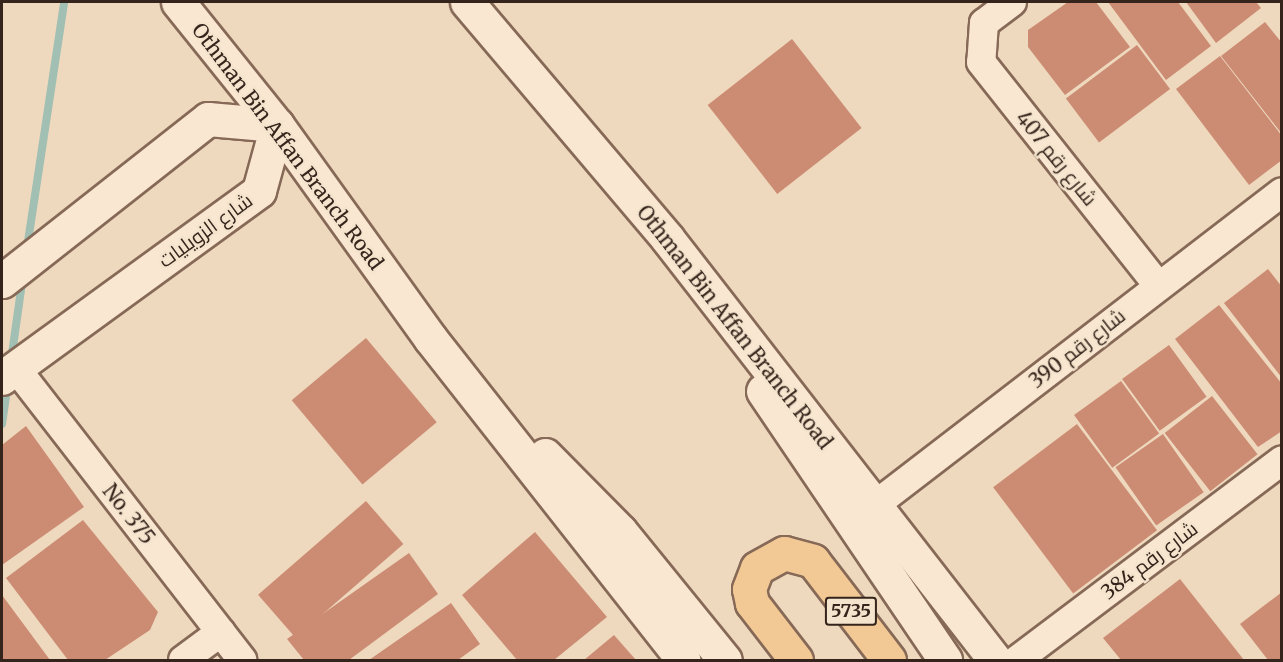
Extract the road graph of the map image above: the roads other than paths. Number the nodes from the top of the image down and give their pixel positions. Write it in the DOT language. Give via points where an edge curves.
graph roads {
  1 [pos="178,2"];
  2 [pos="467,2"];
  3 [pos="1012,2"];
  4 [pos="277,125"];
  5 [pos="1281,192"];
  6 [pos="666,238"];
  7 [pos="2,281"];
  8 [pos="1158,285"];
  9 [pos="430,338"];
  10 [pos="8,372"];
  11 [pos="1281,460"];
  12 [pos="875,505"];
  13 [pos="221,632"];
  14 [pos="183,660"];
  15 [pos="242,660"];
  16 [pos="683,660"];
  17 [pos="725,660"];
  18 [pos="796,660"];
  19 [pos="889,660"];
  20 [pos="945,660"];
  21 [pos="995,660"];
  22 [pos="1017,660"];
  1 -- 4 [label="main road, Othman Bin Affan Branch Road"];
  2 -- 6 [label="main road, Othman Bin Affan Branch Road"];
  3 -- 8 [label="street, شارع رقم 407" via="984,23 981,62"];
  4 -- 7 [label="main road" via="208,119"];
  4 -- 9 [label="main road, Othman Bin Affan Branch Road"];
  4 -- 10 [label="main road, شارع الزويليات" via="259,191"];
  5 -- 8 [label="street, شارع رقم 390"];
  6 -- 12 [label="main road, Othman Bin Affan Branch Road"];
  6 -- 20 [label="main road" via="822,484"];
  8 -- 12 [label="street, شارع رقم 390"];
  9 -- 16 [label="main road, Othman Bin Affan Branch Road"];
  9 -- 17 [label="main road" via="620,531"];
  10 -- 13 [label="street, No. 375"];
  11 -- 22 [label="street, شارع رقم 384"];
  12 -- 21 [label="main road, Othman Bin Affan Branch Road"];
  13 -- 14 [label="street"];
  13 -- 15 [label="street, No. 375"];
  18 -- 19 [label="main road, 5735" via="752,603 750,576 765,562 784,553 813,561"];
}
